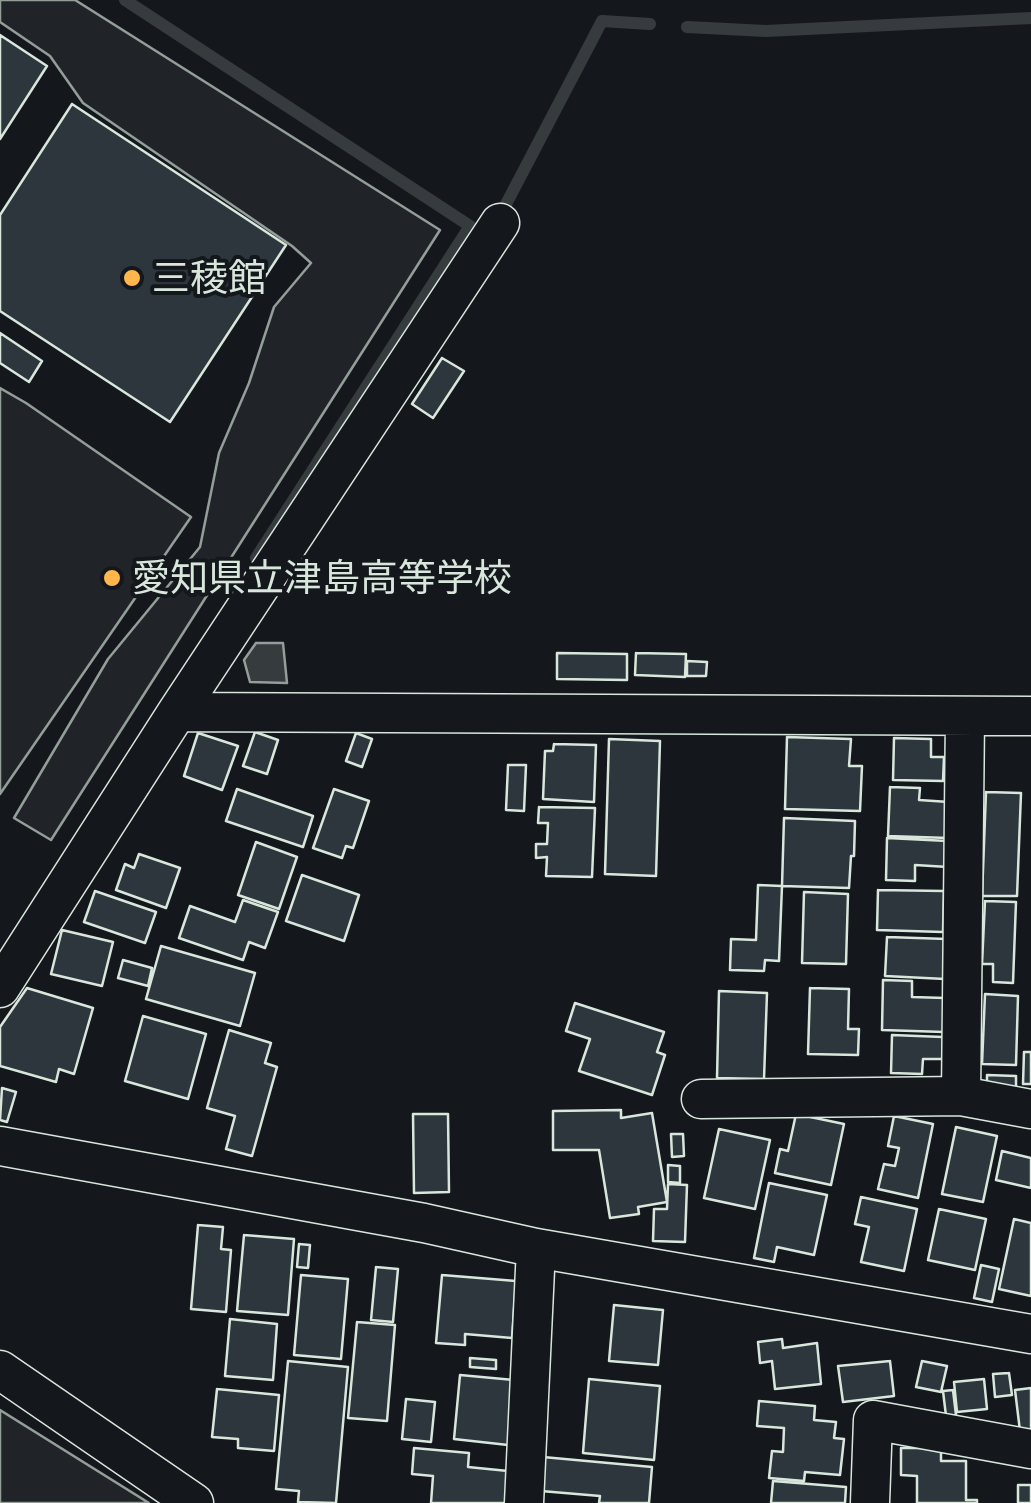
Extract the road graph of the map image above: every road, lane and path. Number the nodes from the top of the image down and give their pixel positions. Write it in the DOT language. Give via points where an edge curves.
graph roads {
  1 [pos="500,223"];
  2 [pos="177,712"];
  3 [pos="965,716"];
  4 [pos="1031,716"];
  5 [pos="0,988"];
  6 [pos="961,1096"];
  7 [pos="701,1099"];
  8 [pos="1031,1109"];
  9 [pos="0,1146"];
  10 [pos="536,1248"];
  11 [pos="1031,1334"];
  12 [pos="0,1370"];
  13 [pos="1031,1448"];
  14 [pos="194,1503"];
  15 [pos="524,1503"];
  16 [pos="870,1503"];
  1 -- 2 [label="street"];
  2 -- 3 [label="street"];
  2 -- 5 [label="street"];
  3 -- 4 [label="street"];
  3 -- 6 [label="street"];
  6 -- 7 [label="street"];
  6 -- 8 [label="street"];
  9 -- 10 [label="street"];
  10 -- 11 [label="street"];
  10 -- 15 [label="street"];
  12 -- 14 [label="street"];
  13 -- 16 [label="street" via="873,1420"];
}
